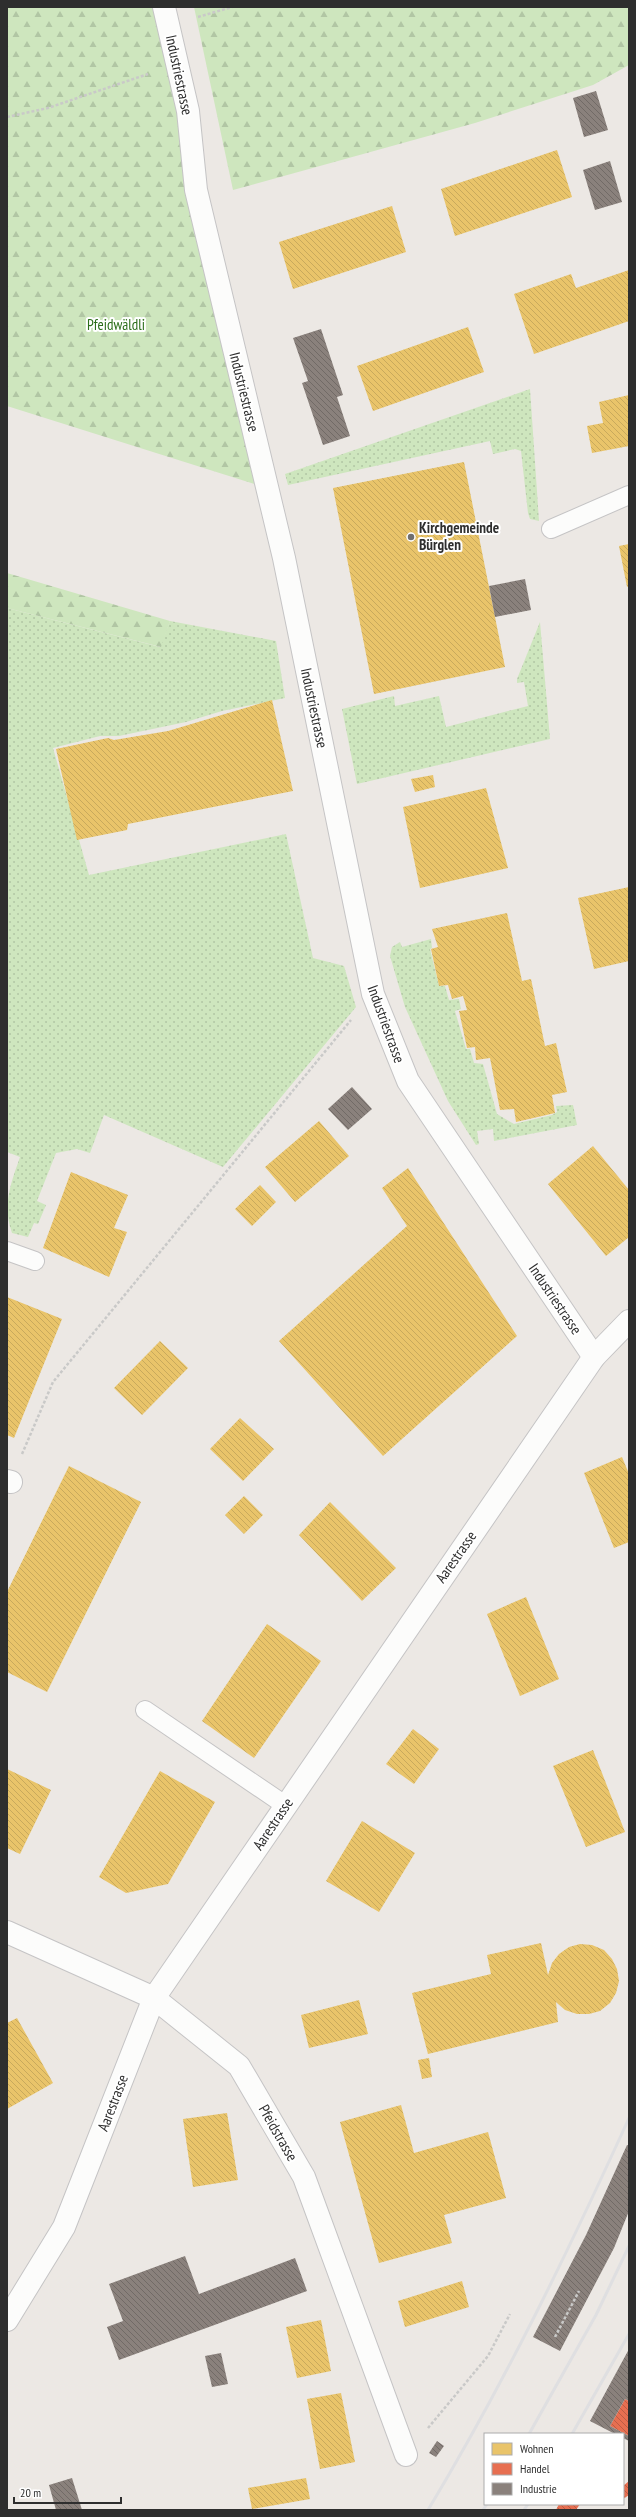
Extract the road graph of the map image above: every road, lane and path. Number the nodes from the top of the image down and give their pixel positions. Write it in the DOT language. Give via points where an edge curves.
graph roads {
  1 [pos="232,7"];
  2 [pos="166,17"];
  3 [pos="177,65"];
  4 [pos="7,117"];
  5 [pos="629,495"];
  6 [pos="551,529"];
  7 [pos="373,994"];
  8 [pos="7,1251"];
  9 [pos="35,1261"];
  10 [pos="629,1322"];
  11 [pos="594,1357"];
  12 [pos="9,1481"];
  13 [pos="145,1710"];
  14 [pos="285,1806"];
  15 [pos="7,1932"];
  16 [pos="154,1998"];
  17 [pos="580,2291"];
  18 [pos="510,2314"];
  19 [pos="7,2320"];
  20 [pos="554,2337"];
  21 [pos="406,2455"];
  1 -- 2 [label="path"];
  2 -- 3 [label="street, Industriestrasse"];
  3 -- 4 [label="path" via="55,106"];
  3 -- 7 [label="street, Industriestrasse" via="188,111 196,190 284,558"];
  5 -- 6 [label="lane"];
  7 -- 11 [label="street, Industriestrasse" via="408,1081"];
  7 -- 12 [label="path" via="53,1382"];
  8 -- 9 [label="lane"];
  10 -- 11 [label="street, Aarestrasse"];
  11 -- 14 [label="street, Aarestrasse"];
  13 -- 14 [label="lane"];
  14 -- 16 [label="street, Aarestrasse"];
  15 -- 16 [label="street, Pfeidstrasse"];
  16 -- 19 [label="street, Aarestrasse" via="64,2227"];
  16 -- 21 [label="street, Pfeidstrasse" via="239,2066 304,2177"];
  17 -- 20 [label="path"];
  18 -- 21 [label="path" via="488,2356"];
}
